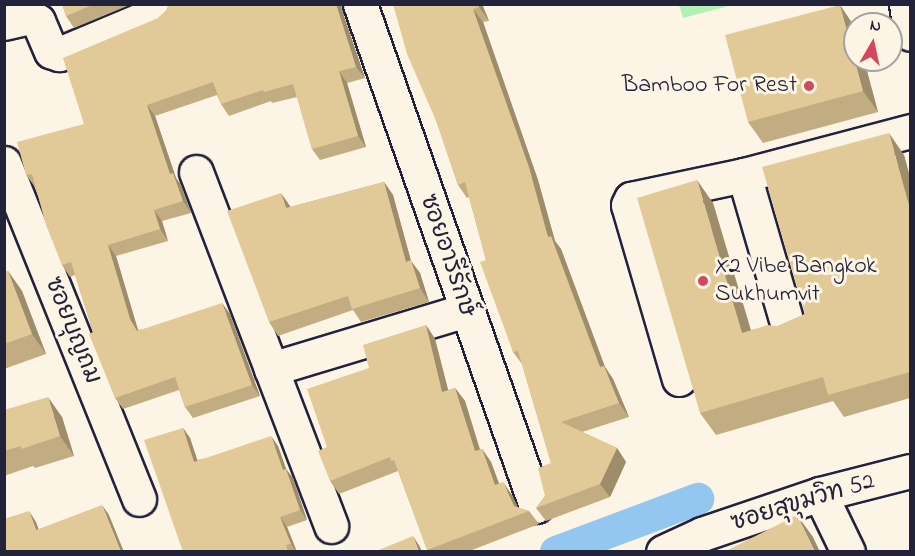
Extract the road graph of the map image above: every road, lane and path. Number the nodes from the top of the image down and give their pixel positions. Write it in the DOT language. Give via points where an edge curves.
graph roads {
  1 [pos="360,4"];
  2 [pos="906,4"];
  3 [pos="159,12"];
  4 [pos="4,23"];
  5 [pos="910,34"];
  6 [pos="910,131"];
  7 [pos="4,163"];
  8 [pos="196,172"];
  9 [pos="744,175"];
  10 [pos="466,310"];
  11 [pos="789,330"];
  12 [pos="271,369"];
  13 [pos="679,379"];
  14 [pos="910,471"];
  15 [pos="820,494"];
  16 [pos="139,499"];
  17 [pos="536,506"];
  18 [pos="331,526"];
  19 [pos="663,552"];
  20 [pos="848,552"];
  1 -- 10 [label="street, ซอยอารีรักษ์"];
  2 -- 5 [label="street"];
  3 -- 4 [label="street" via="59,54 51,51 38,21 30,17"];
  6 -- 9 [label="street"];
  7 -- 16 [label="street, ซอยบุญถม"];
  8 -- 12 [label="street"];
  9 -- 11 [label="street"];
  9 -- 13 [label="street" via="632,199 628,205"];
  10 -- 12 [label="street"];
  10 -- 17 [label="street, ซอยอารีรักษ์"];
  12 -- 18 [label="street"];
  14 -- 15 [label="street, ซอยสุขุมวิท 52"];
  15 -- 19 [label="street, ซอยสุขุมวิท 52" via="702,534"];
  15 -- 20 [label="street"];
}
